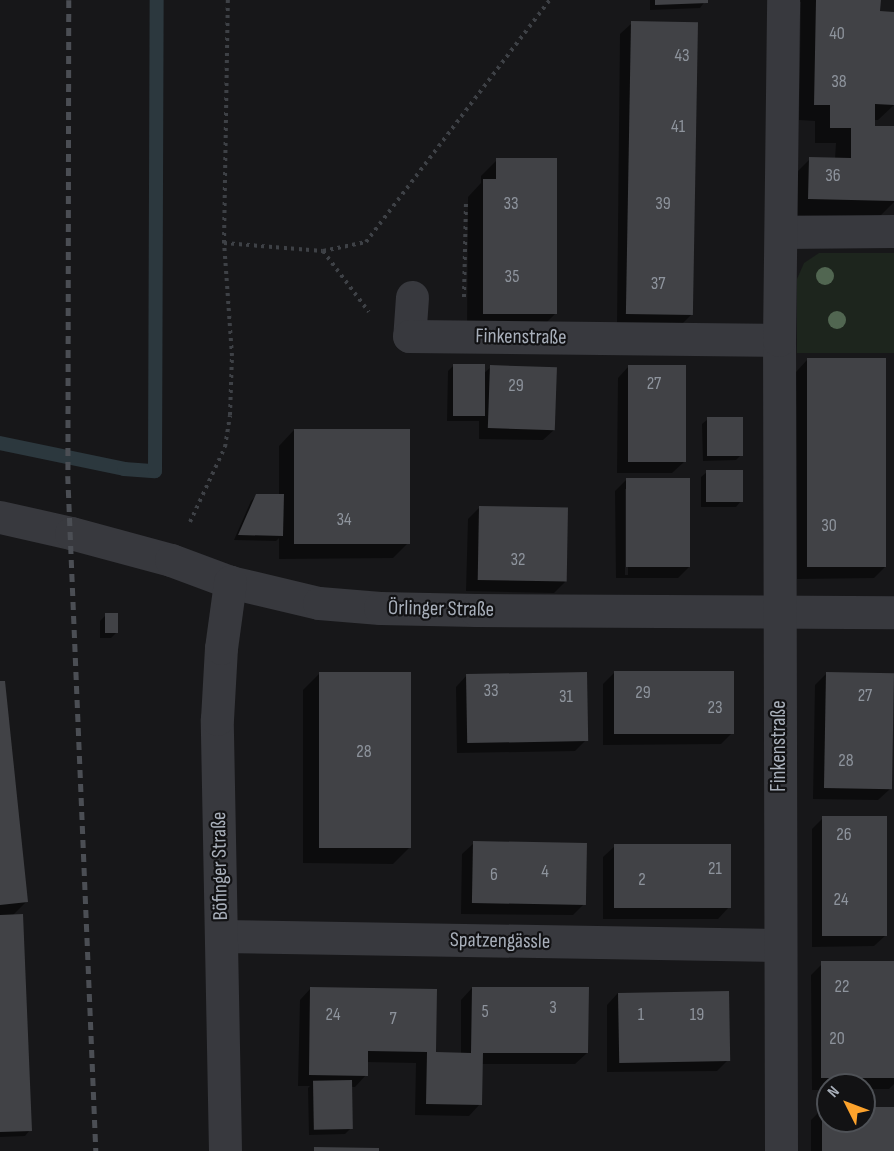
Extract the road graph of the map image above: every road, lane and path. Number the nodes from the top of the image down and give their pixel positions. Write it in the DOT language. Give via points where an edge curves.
graph roads {
  1 [pos="228,0"];
  2 [pos="550,0"];
  3 [pos="783,0"];
  4 [pos="466,204"];
  5 [pos="894,231"];
  6 [pos="781,232"];
  7 [pos="224,243"];
  8 [pos="323,251"];
  9 [pos="412,297"];
  10 [pos="409,336"];
  11 [pos="464,337"];
  12 [pos="779,340"];
  13 [pos="0,518"];
  14 [pos="171,560"];
  15 [pos="230,582"];
  16 [pos="779,611"];
  17 [pos="894,612"];
  18 [pos="221,936"];
  19 [pos="780,945"];
  20 [pos="225,1151"];
  21 [pos="781,1151"];
  1 -- 7 [label="path"];
  2 -- 8 [label="path" via="366,242"];
  3 -- 6 [label="street, Finkenstraße"];
  4 -- 11 [label="path"];
  5 -- 6 [label="street"];
  6 -- 12 [label="street, Finkenstraße"];
  7 -- 8 [label="path"];
  7 -- 14 [label="path" via="232,356 225,447"];
  8 -- 10 [label="path" via="386,336"];
  9 -- 10 [label="street"];
  10 -- 11 [label="street, Finkenstraße"];
  11 -- 12 [label="street, Finkenstraße"];
  12 -- 16 [label="street, Finkenstraße"];
  13 -- 14 [label="street, Örlinger Straße"];
  14 -- 15 [label="street, Örlinger Straße"];
  15 -- 16 [label="street, Örlinger Straße" via="319,603 380,608"];
  15 -- 18 [label="street, Böfinger Straße" via="217,719"];
  16 -- 17 [label="street, Örlinger Straße"];
  16 -- 19 [label="street, Finkenstraße"];
  18 -- 19 [label="street, Spatzengässle"];
  18 -- 20 [label="street, Böfinger Straße"];
  19 -- 21 [label="street, Finkenstraße"];
}
